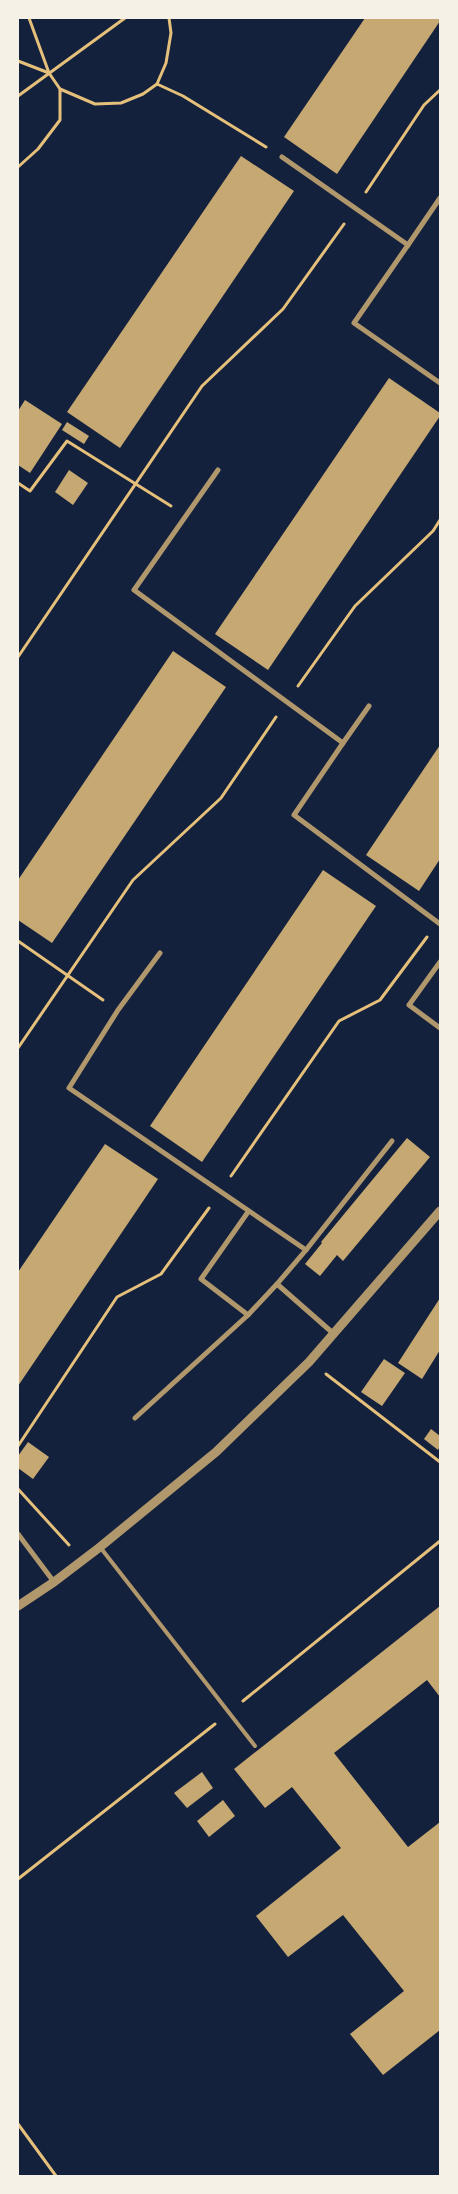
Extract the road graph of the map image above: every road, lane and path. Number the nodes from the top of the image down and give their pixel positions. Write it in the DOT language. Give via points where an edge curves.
graph roads {
  1 [pos="28,18"];
  2 [pos="125,18"];
  3 [pos="169,18"];
  4 [pos="18,61"];
  5 [pos="49,73"];
  6 [pos="157,84"];
  7 [pos="60,88"];
  8 [pos="440,90"];
  9 [pos="18,96"];
  10 [pos="282,157"];
  11 [pos="18,167"];
  12 [pos="440,198"];
  13 [pos="355,208"];
  14 [pos="408,245"];
  15 [pos="440,383"];
  16 [pos="218,470"];
  17 [pos="136,482"];
  18 [pos="18,483"];
  19 [pos="186,516"];
  20 [pos="440,520"];
  21 [pos="18,657"];
  22 [pos="287,702"];
  23 [pos="369,706"];
  24 [pos="343,743"];
  25 [pos="440,924"];
  26 [pos="18,941"];
  27 [pos="160,954"];
  28 [pos="440,962"];
  29 [pos="67,975"];
  30 [pos="118,1010"];
  31 [pos="440,1028"];
  32 [pos="18,1048"];
  33 [pos="392,1141"];
  34 [pos="440,1211"];
  35 [pos="248,1212"];
  36 [pos="306,1250"];
  37 [pos="277,1284"];
  38 [pos="248,1315"];
  39 [pos="334,1334"];
  40 [pos="309,1362"];
  41 [pos="134,1418"];
  42 [pos="440,1462"];
  43 [pos="18,1489"];
  44 [pos="18,1534"];
  45 [pos="100,1547"];
  46 [pos="83,1560"];
  47 [pos="54,1582"];
  48 [pos="18,1606"];
  49 [pos="255,1746"];
  50 [pos="18,2124"];
  51 [pos="56,2176"];
  1 -- 5 [label="path"];
  2 -- 5 [label="path"];
  3 -- 6 [label="path" via="171,33 166,63"];
  4 -- 5 [label="path"];
  5 -- 7 [label="path"];
  5 -- 9 [label="path"];
  6 -- 7 [label="path" via="121,103 95,104"];
  6 -- 10 [label="path" via="183,96"];
  7 -- 11 [label="path" via="60,120 38,149"];
  8 -- 13 [label="path" via="424,105"];
  10 -- 13 [label="street"];
  12 -- 14 [label="street"];
  13 -- 14 [label="street"];
  13 -- 17 [label="path" via="283,309 202,386"];
  14 -- 15 [label="street" via="354,323"];
  16 -- 19 [label="street"];
  17 -- 18 [label="path" via="67,441 30,491"];
  17 -- 19 [label="path"];
  17 -- 21 [label="path"];
  19 -- 22 [label="street" via="134,590"];
  20 -- 22 [label="path" via="433,531 355,606"];
  22 -- 24 [label="street"];
  22 -- 29 [label="path" via="221,798 132,880"];
  23 -- 24 [label="street"];
  24 -- 25 [label="street" via="294,815"];
  26 -- 29 [label="path"];
  27 -- 30 [label="street"];
  28 -- 31 [label="street" via="410,1005"];
  29 -- 30 [label="path"];
  29 -- 32 [label="path"];
  30 -- 35 [label="street" via="69,1088"];
  33 -- 36 [label="street"];
  34 -- 39 [label="street"];
  35 -- 36 [label="street"];
  35 -- 38 [label="street" via="201,1279"];
  36 -- 37 [label="street"];
  37 -- 38 [label="street"];
  37 -- 39 [label="street"];
  38 -- 41 [label="street"];
  39 -- 40 [label="street"];
  40 -- 42 [label="path"];
  40 -- 45 [label="street" via="216,1452"];
  43 -- 46 [label="path"];
  44 -- 47 [label="street"];
  45 -- 46 [label="street"];
  45 -- 49 [label="lane"];
  46 -- 47 [label="street"];
  47 -- 48 [label="street"];
  50 -- 51 [label="path"];
}
